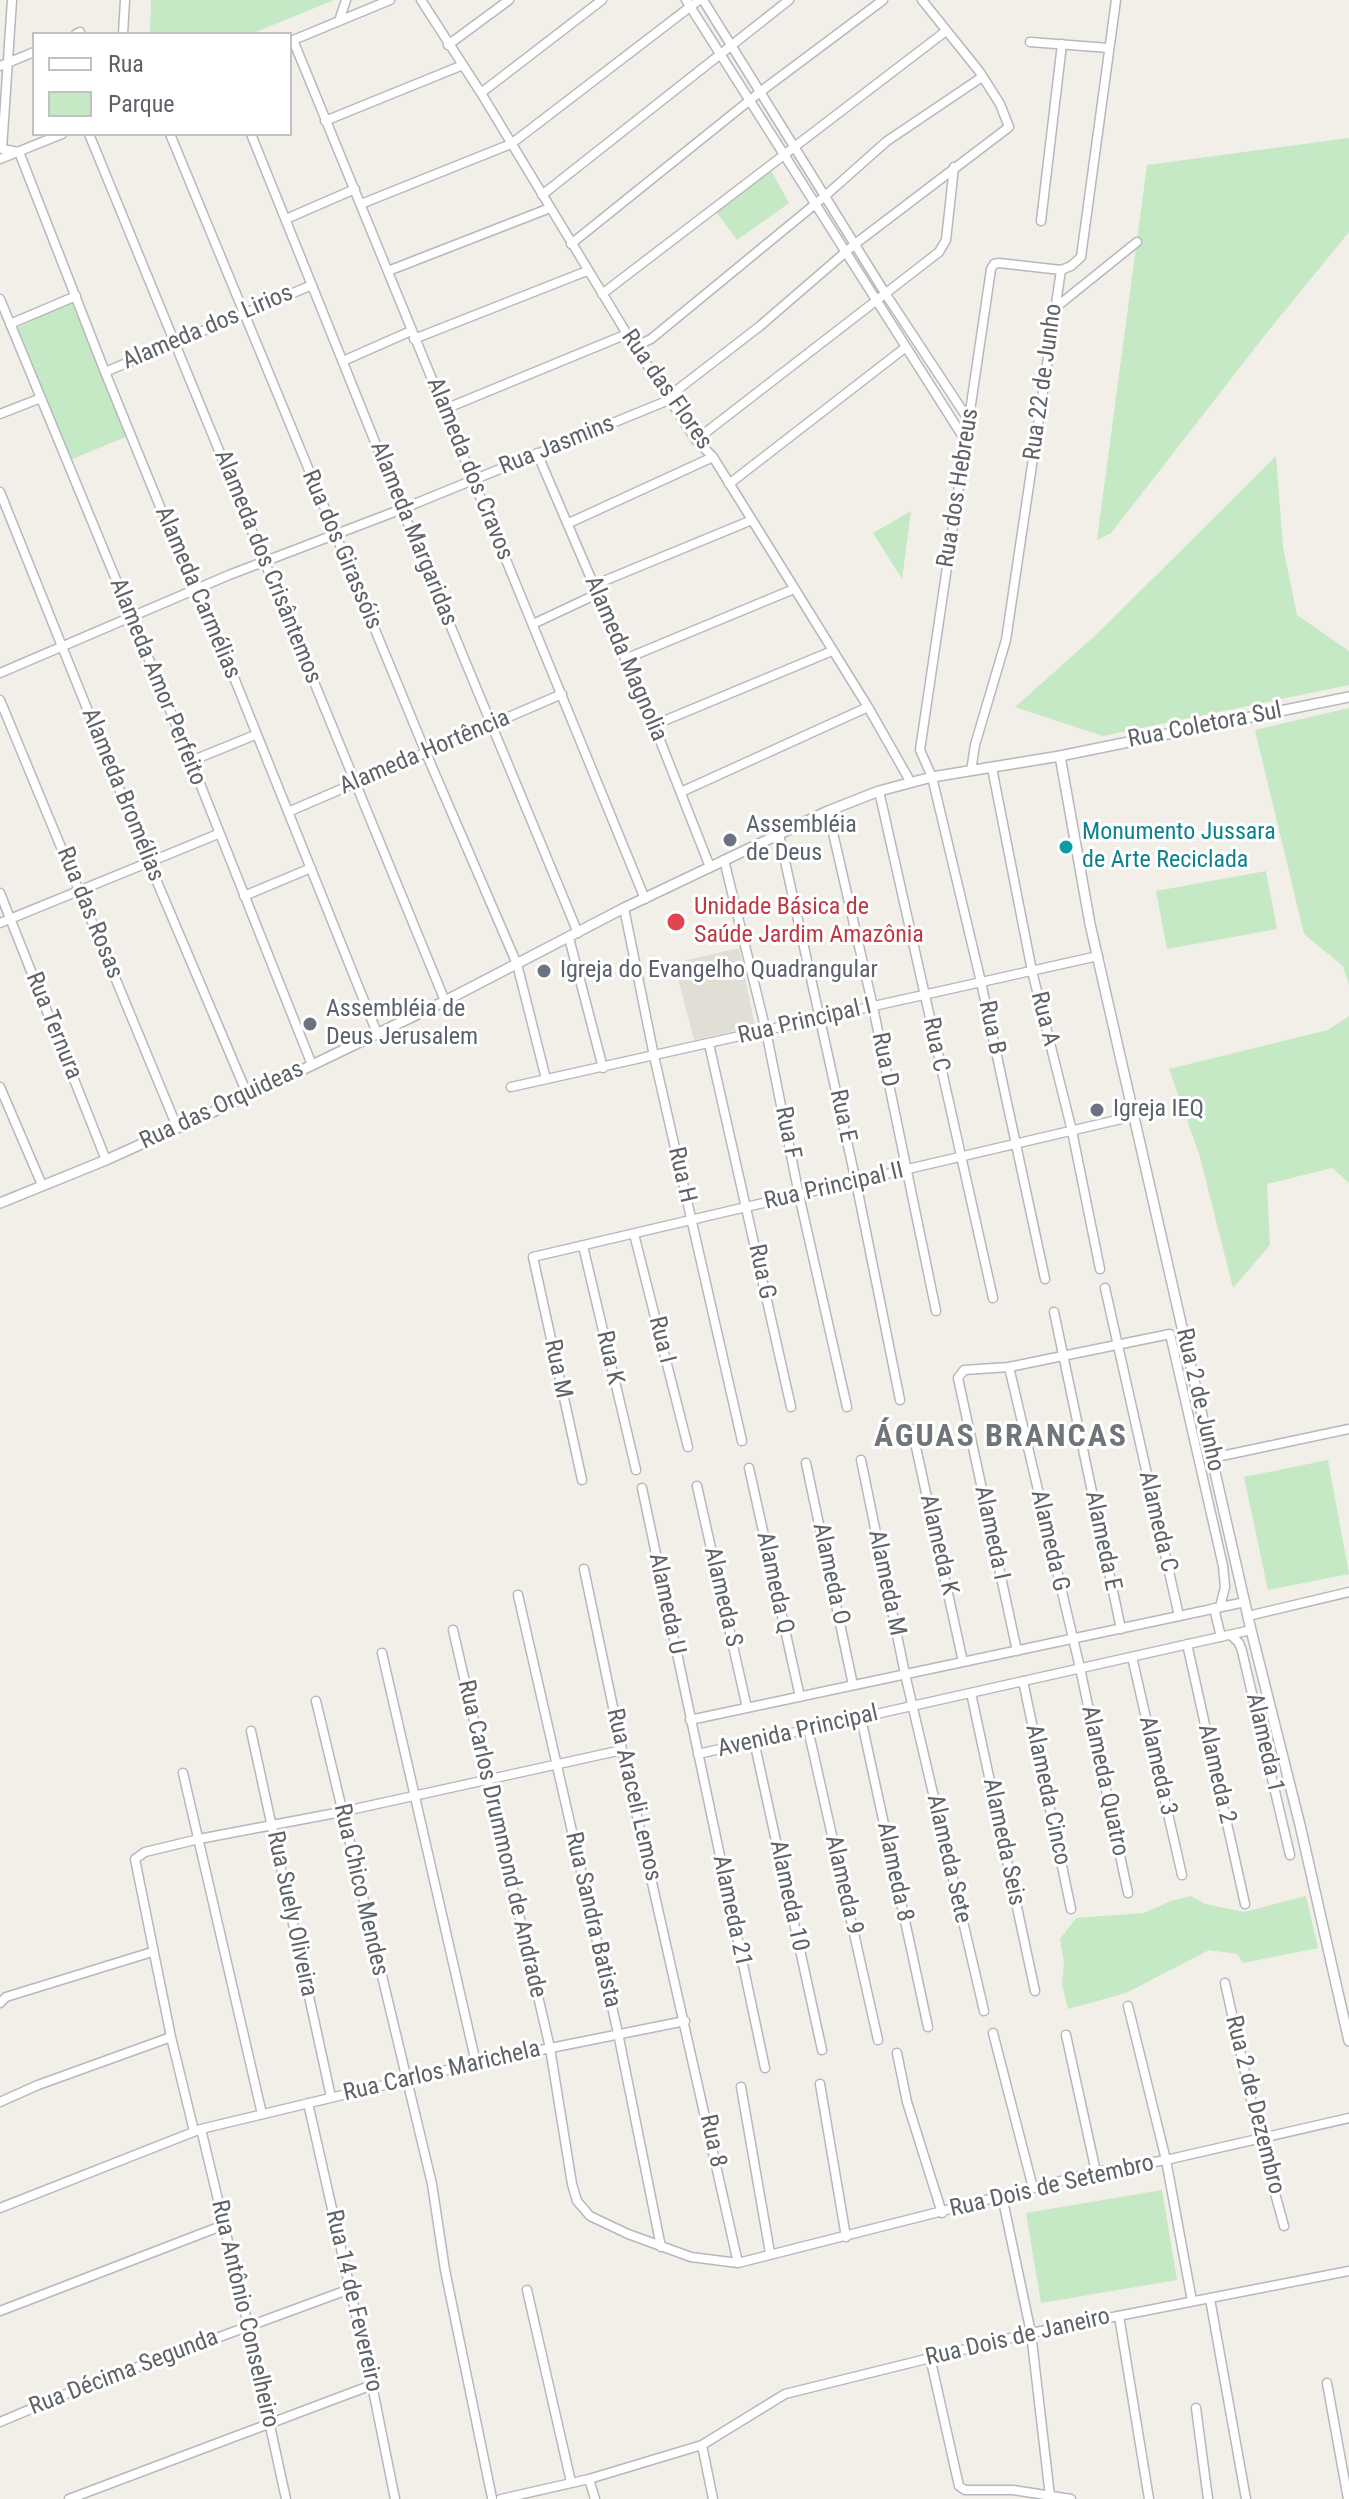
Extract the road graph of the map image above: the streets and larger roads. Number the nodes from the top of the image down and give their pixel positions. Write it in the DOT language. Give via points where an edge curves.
graph roads {
  1 [pos="12,0"];
  2 [pos="125,0"];
  3 [pos="346,0"];
  4 [pos="390,0"];
  5 [pos="421,0"];
  6 [pos="509,0"];
  7 [pos="602,0"];
  8 [pos="701,0"];
  9 [pos="789,0"];
  10 [pos="883,0"];
  11 [pos="922,0"];
  12 [pos="1116,0"];
  13 [pos="688,3"];
  14 [pos="339,21"];
  15 [pos="946,31"];
  16 [pos="123,32"];
  17 [pos="292,41"];
  18 [pos="1030,42"];
  19 [pos="292,43"];
  20 [pos="1062,44"];
  21 [pos="448,45"];
  22 [pos="731,45"];
  23 [pos="1109,48"];
  24 [pos="32,53"];
  25 [pos="721,55"];
  26 [pos="3,65"];
  27 [pos="463,65"];
  28 [pos="982,77"];
  29 [pos="760,92"];
  30 [pos="481,93"];
  31 [pos="751,101"];
  32 [pos="325,121"];
  33 [pos="57,136"];
  34 [pos="90,136"];
  35 [pos="171,136"];
  36 [pos="252,136"];
  37 [pos="511,144"];
  38 [pos="794,146"];
  39 [pos="1,149"];
  40 [pos="19,152"];
  41 [pos="783,154"];
  42 [pos="0,159"];
  43 [pos="954,167"];
  44 [pos="355,189"];
  45 [pos="542,195"];
  46 [pos="825,196"];
  47 [pos="814,203"];
  48 [pos="361,204"];
  49 [pos="550,208"];
  50 [pos="286,219"];
  51 [pos="1041,221"];
  52 [pos="1137,242"];
  53 [pos="571,244"];
  54 [pos="855,244"];
  55 [pos="846,253"];
  56 [pos="1061,270"];
  57 [pos="388,271"];
  58 [pos="587,271"];
  59 [pos="312,285"];
  60 [pos="885,293"];
  61 [pos="602,294"];
  62 [pos="76,296"];
  63 [pos="0,299"];
  64 [pos="877,301"];
  65 [pos="1055,308"];
  66 [pos="243,314"];
  67 [pos="10,324"];
  68 [pos="627,334"];
  69 [pos="413,335"];
  70 [pos="174,342"];
  71 [pos="636,346"];
  72 [pos="906,347"];
  73 [pos="343,361"];
  74 [pos="105,372"];
  75 [pos="41,398"];
  76 [pos="668,398"];
  77 [pos="445,409"];
  78 [pos="0,414"];
  79 [pos="970,422"];
  80 [pos="696,440"];
  81 [pos="965,440"];
  82 [pos="537,453"];
  83 [pos="713,457"];
  84 [pos="472,480"];
  85 [pos="729,484"];
  86 [pos="0,492"];
  87 [pos="402,509"];
  88 [pos="752,520"];
  89 [pos="569,523"];
  90 [pos="335,533"];
  91 [pos="265,561"];
  92 [pos="198,588"];
  93 [pos="794,589"];
  94 [pos="596,590"];
  95 [pos="130,616"];
  96 [pos="533,624"];
  97 [pos="62,646"];
  98 [pos="832,651"];
  99 [pos="625,659"];
  100 [pos="0,673"];
  101 [pos="562,694"];
  102 [pos="1349,697"];
  103 [pos="0,700"];
  104 [pos="868,707"];
  105 [pos="492,724"];
  106 [pos="654,725"];
  107 [pos="255,735"];
  108 [pos="426,753"];
  109 [pos="1060,756"];
  110 [pos="191,761"];
  111 [pos="992,768"];
  112 [pos="971,771"];
  113 [pos="932,777"];
  114 [pos="910,781"];
  115 [pos="356,783"];
  116 [pos="879,791"];
  117 [pos="681,792"];
  118 [pos="828,811"];
  119 [pos="288,812"];
  120 [pos="218,834"];
  121 [pos="779,834"];
  122 [pos="724,860"];
  123 [pos="149,863"];
  124 [pos="710,867"];
  125 [pos="311,868"];
  126 [pos="80,890"];
  127 [pos="0,893"];
  128 [pos="244,896"];
  129 [pos="645,899"];
  130 [pos="624,908"];
  131 [pos="10,919"];
  132 [pos="0,923"];
  133 [pos="574,935"];
  134 [pos="1098,956"];
  135 [pos="517,964"];
  136 [pos="1032,971"];
  137 [pos="981,982"];
  138 [pos="924,995"];
  139 [pos="445,1001"];
  140 [pos="873,1007"];
  141 [pos="821,1018"];
  142 [pos="766,1031"];
  143 [pos="377,1033"];
  144 [pos="709,1044"];
  145 [pos="654,1056"];
  146 [pos="312,1065"];
  147 [pos="603,1068"];
  148 [pos="546,1079"];
  149 [pos="0,1087"];
  150 [pos="511,1087"];
  151 [pos="248,1096"];
  152 [pos="2,1098"];
  153 [pos="1134,1116"];
  154 [pos="177,1127"];
  155 [pos="1072,1131"];
  156 [pos="1016,1144"];
  157 [pos="960,1157"];
  158 [pos="106,1160"];
  159 [pos="906,1170"];
  160 [pos="856,1182"];
  161 [pos="42,1185"];
  162 [pos="799,1195"];
  163 [pos="0,1203"];
  164 [pos="747,1207"];
  165 [pos="691,1220"];
  166 [pos="634,1234"];
  167 [pos="583,1246"];
  168 [pos="533,1257"];
  169 [pos="1100,1269"];
  170 [pos="1045,1279"];
  171 [pos="1105,1288"];
  172 [pos="993,1298"];
  173 [pos="936,1311"];
  174 [pos="1054,1312"];
  175 [pos="1117,1344"];
  176 [pos="1062,1356"];
  177 [pos="1009,1367"];
  178 [pos="900,1400"];
  179 [pos="791,1407"];
  180 [pos="847,1407"];
  181 [pos="912,1429"];
  182 [pos="1349,1429"];
  183 [pos="742,1441"];
  184 [pos="688,1447"];
  185 [pos="1212,1458"];
  186 [pos="861,1460"];
  187 [pos="806,1463"];
  188 [pos="749,1468"];
  189 [pos="636,1470"];
  190 [pos="582,1480"];
  191 [pos="697,1486"];
  192 [pos="642,1488"];
  193 [pos="584,1569"];
  194 [pos="1349,1592"];
  195 [pos="518,1595"];
  196 [pos="1245,1602"];
  197 [pos="1217,1608"];
  198 [pos="1179,1616"];
  199 [pos="1248,1616"];
  200 [pos="1121,1629"];
  201 [pos="453,1630"];
  202 [pos="1251,1630"];
  203 [pos="1231,1635"];
  204 [pos="1221,1637"];
  205 [pos="1072,1639"];
  206 [pos="1187,1644"];
  207 [pos="1017,1651"];
  208 [pos="382,1653"];
  209 [pos="1132,1657"];
  210 [pos="963,1662"];
  211 [pos="1080,1668"];
  212 [pos="905,1674"];
  213 [pos="1023,1681"];
  214 [pos="853,1685"];
  215 [pos="971,1693"];
  216 [pos="800,1697"];
  217 [pos="316,1701"];
  218 [pos="912,1706"];
  219 [pos="747,1708"];
  220 [pos="861,1718"];
  221 [pos="690,1720"];
  222 [pos="808,1729"];
  223 [pos="251,1731"];
  224 [pos="754,1741"];
  225 [pos="622,1750"];
  226 [pos="698,1754"];
  227 [pos="556,1764"];
  228 [pos="183,1773"];
  229 [pos="486,1779"];
  230 [pos="413,1796"];
  231 [pos="341,1812"];
  232 [pos="272,1826"];
  233 [pos="199,1839"];
  234 [pos="1290,1855"];
  235 [pos="1182,1875"];
  236 [pos="1128,1893"];
  237 [pos="1245,1904"];
  238 [pos="1071,1909"];
  239 [pos="152,1952"];
  240 [pos="1225,1983"];
  241 [pos="1035,1991"];
  242 [pos="0,2003"];
  243 [pos="1128,2006"];
  244 [pos="984,2011"];
  245 [pos="685,2021"];
  246 [pos="928,2027"];
  247 [pos="618,2033"];
  248 [pos="993,2033"];
  249 [pos="1066,2035"];
  250 [pos="171,2037"];
  251 [pos="878,2040"];
  252 [pos="1349,2041"];
  253 [pos="550,2048"];
  254 [pos="822,2050"];
  255 [pos="897,2053"];
  256 [pos="476,2063"];
  257 [pos="765,2068"];
  258 [pos="405,2079"];
  259 [pos="820,2084"];
  260 [pos="741,2087"];
  261 [pos="331,2097"];
  262 [pos="0,2102"];
  263 [pos="308,2103"];
  264 [pos="262,2114"];
  265 [pos="1349,2118"];
  266 [pos="198,2130"];
  267 [pos="1260,2139"];
  268 [pos="1166,2160"];
  269 [pos="1096,2172"];
  270 [pos="1033,2188"];
  271 [pos="1002,2196"];
  272 [pos="0,2208"];
  273 [pos="942,2213"];
  274 [pos="224,2225"];
  275 [pos="1284,2226"];
  276 [pos="846,2237"];
  277 [pos="661,2247"];
  278 [pos="770,2253"];
  279 [pos="738,2263"];
  280 [pos="1349,2271"];
  281 [pos="350,2289"];
  282 [pos="527,2290"];
  283 [pos="1210,2299"];
  284 [pos="1192,2301"];
  285 [pos="0,2311"];
  286 [pos="1119,2316"];
  287 [pos="248,2325"];
  288 [pos="1031,2333"];
  289 [pos="930,2357"];
  290 [pos="1327,2383"];
  291 [pos="372,2385"];
  292 [pos="1196,2408"];
  293 [pos="0,2422"];
  294 [pos="268,2422"];
  295 [pos="702,2445"];
  296 [pos="589,2479"];
  297 [pos="571,2482"];
  298 [pos="1050,2496"];
  299 [pos="69,2499"];
  300 [pos="286,2499"];
  301 [pos="395,2499"];
  302 [pos="494,2499"];
  303 [pos="595,2499"];
  304 [pos="713,2499"];
  305 [pos="1071,2499"];
  306 [pos="1149,2499"];
  307 [pos="1208,2499"];
  308 [pos="1246,2499"];
  309 [pos="1348,2499"];
  1 -- 26 [label="street"];
  2 -- 16 [label="street"];
  3 -- 14 [label="street"];
  4 -- 14 [label="street"];
  5 -- 21 [label="street, Rua das Flores"];
  6 -- 21 [label="street"];
  7 -- 30 [label="street"];
  8 -- 13 [label="street"];
  8 -- 22 [label="street"];
  9 -- 22 [label="street"];
  10 -- 29 [label="street"];
  11 -- 15 [label="street"];
  12 -- 23 [label="street, Rua 22 de Junho"];
  13 -- 25 [label="street"];
  13 -- 37 [label="street"];
  14 -- 17 [label="street"];
  15 -- 28 [label="street"];
  15 -- 38 [label="street"];
  18 -- 20 [label="street"];
  19 -- 32 [label="street, Alameda dos Cravos"];
  20 -- 23 [label="street"];
  20 -- 51 [label="street"];
  21 -- 27 [label="street, Rua das Flores"];
  22 -- 25 [label="street"];
  22 -- 29 [label="street"];
  23 -- 56 [label="street, Rua 22 de Junho" via="1081,257"];
  24 -- 26 [label="street"];
  25 -- 31 [label="street"];
  25 -- 45 [label="street"];
  26 -- 39 [label="street"];
  27 -- 30 [label="street, Rua das Flores"];
  27 -- 32 [label="street"];
  28 -- 43 [label="street, Rua Jasmins" via="1009,127"];
  28 -- 46 [label="street" via="887,141"];
  29 -- 31 [label="street"];
  29 -- 38 [label="street"];
  30 -- 37 [label="street, Rua das Flores"];
  31 -- 41 [label="street"];
  31 -- 53 [label="street"];
  32 -- 44 [label="street, Alameda dos Cravos"];
  33 -- 40 [label="street"];
  34 -- 70 [label="street, Alameda dos Crisântemos"];
  35 -- 66 [label="street, Rua dos Girassóis"];
  36 -- 50 [label="street, Alameda Margaridas"];
  37 -- 45 [label="street, Rua das Flores"];
  37 -- 48 [label="street"];
  38 -- 41 [label="street"];
  38 -- 46 [label="street"];
  39 -- 40 [label="street"];
  40 -- 42 [label="street"];
  40 -- 62 [label="street, Alameda Carmélias"];
  41 -- 47 [label="street"];
  41 -- 61 [label="street"];
  43 -- 54 [label="street, Rua Jasmins"];
  43 -- 60 [label="street" via="946,240 939,252"];
  44 -- 48 [label="street, Alameda dos Cravos"];
  44 -- 50 [label="street"];
  45 -- 49 [label="street, Rua das Flores"];
  46 -- 47 [label="street"];
  46 -- 54 [label="street"];
  47 -- 55 [label="street"];
  47 -- 71 [label="street"];
  48 -- 57 [label="street, Alameda dos Cravos"];
  49 -- 53 [label="street, Rua das Flores"];
  49 -- 57 [label="street"];
  50 -- 59 [label="street, Alameda Margaridas"];
  52 -- 65 [label="street"];
  53 -- 58 [label="street, Rua das Flores"];
  54 -- 55 [label="street, Rua Jasmins"];
  54 -- 60 [label="street"];
  55 -- 64 [label="street"];
  55 -- 76 [label="street, Rua Jasmins"];
  56 -- 65 [label="street, Rua 22 de Junho"];
  56 -- 79 [label="street, Rua dos Hebreus" via="994,264 991,269"];
  57 -- 69 [label="street, Alameda dos Cravos"];
  58 -- 61 [label="street, Rua das Flores"];
  58 -- 69 [label="street"];
  59 -- 66 [label="street, Alameda dos Lirios"];
  59 -- 73 [label="street, Alameda Margaridas"];
  60 -- 64 [label="street"];
  60 -- 79 [label="street"];
  61 -- 68 [label="street, Rua das Flores"];
  62 -- 67 [label="street"];
  62 -- 74 [label="street, Alameda Carmélias"];
  63 -- 67 [label="street, Alameda Amor Perfeito"];
  64 -- 72 [label="street"];
  64 -- 80 [label="street"];
  65 -- 112 [label="street, Rua 22 de Junho" via="1006,640"];
  66 -- 70 [label="street, Alameda dos Lirios"];
  66 -- 90 [label="street, Rua dos Girassóis"];
  67 -- 75 [label="street, Alameda Amor Perfeito"];
  68 -- 71 [label="street, Rua das Flores"];
  68 -- 77 [label="street"];
  69 -- 73 [label="street"];
  69 -- 77 [label="street, Alameda dos Cravos"];
  70 -- 74 [label="street, Alameda dos Lirios"];
  70 -- 91 [label="street, Alameda dos Crisântemos"];
  71 -- 76 [label="street, Rua das Flores"];
  72 -- 81 [label="street"];
  72 -- 85 [label="street"];
  73 -- 87 [label="street, Alameda Margaridas"];
  74 -- 92 [label="street, Alameda Carmélias"];
  75 -- 78 [label="street"];
  75 -- 95 [label="street, Alameda Amor Perfeito"];
  76 -- 80 [label="street, Rua das Flores"];
  76 -- 82 [label="street, Rua Jasmins"];
  77 -- 84 [label="street, Alameda dos Cravos"];
  79 -- 81 [label="street, Rua dos Hebreus"];
  80 -- 83 [label="street, Rua das Flores"];
  81 -- 113 [label="street, Rua dos Hebreus" via="920,750"];
  82 -- 84 [label="street, Rua Jasmins"];
  82 -- 89 [label="street, Alameda Magnolia"];
  83 -- 85 [label="street, Rua das Flores"];
  83 -- 89 [label="street"];
  84 -- 87 [label="street, Rua Jasmins"];
  84 -- 96 [label="street, Alameda dos Cravos"];
  85 -- 88 [label="street, Rua das Flores"];
  86 -- 97 [label="street, Alameda Bromélias"];
  87 -- 90 [label="street, Rua Jasmins"];
  87 -- 105 [label="street, Alameda Margaridas"];
  88 -- 93 [label="street, Rua das Flores"];
  88 -- 94 [label="street"];
  89 -- 94 [label="street, Alameda Magnolia"];
  90 -- 91 [label="street, Rua Jasmins"];
  90 -- 108 [label="street, Rua dos Girassóis"];
  91 -- 92 [label="street, Rua Jasmins"];
  91 -- 115 [label="street, Alameda dos Crisântemos"];
  92 -- 95 [label="street, Rua Jasmins"];
  92 -- 107 [label="street, Alameda Carmélias"];
  93 -- 98 [label="street, Rua das Flores"];
  93 -- 99 [label="street"];
  94 -- 96 [label="street"];
  94 -- 99 [label="street, Alameda Magnolia"];
  95 -- 97 [label="street, Rua Jasmins"];
  95 -- 110 [label="street, Alameda Amor Perfeito"];
  96 -- 101 [label="street, Alameda dos Cravos"];
  97 -- 100 [label="street, Rua Jasmins"];
  97 -- 123 [label="street, Alameda Bromélias"];
  98 -- 104 [label="street, Rua das Flores"];
  98 -- 106 [label="street"];
  99 -- 106 [label="street, Alameda Magnolia"];
  101 -- 105 [label="street, Alameda Hortência"];
  101 -- 129 [label="street, Alameda dos Cravos"];
  102 -- 109 [label="street, Rua Coletora Sul"];
  103 -- 126 [label="street, Rua das Rosas"];
  104 -- 114 [label="street, Rua das Flores"];
  104 -- 117 [label="street"];
  105 -- 108 [label="street, Alameda Hortência"];
  105 -- 133 [label="street, Alameda Margaridas"];
  106 -- 117 [label="street, Alameda Magnolia"];
  107 -- 110 [label="street"];
  107 -- 119 [label="street, Alameda Carmélias"];
  108 -- 115 [label="street, Alameda Hortência"];
  108 -- 135 [label="street, Rua dos Girassóis"];
  109 -- 111 [label="street, Rua das Orquideas"];
  109 -- 134 [label="street, Rua 2 de Junho"];
  110 -- 120 [label="street, Alameda Amor Perfeito"];
  111 -- 112 [label="street, Rua das Orquideas"];
  111 -- 136 [label="street, Rua A"];
  112 -- 113 [label="street, Rua das Orquideas"];
  113 -- 114 [label="street, Rua das Orquideas"];
  113 -- 137 [label="street, Rua B"];
  114 -- 116 [label="street, Rua das Orquideas"];
  115 -- 119 [label="street, Alameda Hortência"];
  115 -- 139 [label="street, Alameda dos Crisântemos"];
  116 -- 118 [label="street, Rua das Orquideas"];
  116 -- 138 [label="street, Rua C"];
  117 -- 124 [label="street, Alameda Magnolia"];
  118 -- 121 [label="street, Rua das Orquideas"];
  118 -- 140 [label="street, Rua D"];
  119 -- 125 [label="street, Alameda Carmélias"];
  120 -- 123 [label="street"];
  120 -- 128 [label="street, Alameda Amor Perfeito"];
  121 -- 122 [label="street, Rua das Orquideas"];
  121 -- 141 [label="street, Rua E"];
  122 -- 124 [label="street, Rua das Orquideas"];
  122 -- 142 [label="street, Rua F"];
  123 -- 126 [label="street"];
  123 -- 151 [label="street, Alameda Bromélias"];
  124 -- 129 [label="street, Rua das Orquideas"];
  125 -- 128 [label="street"];
  125 -- 143 [label="street, Alameda Carmélias"];
  126 -- 131 [label="street"];
  126 -- 154 [label="street, Rua das Rosas"];
  127 -- 131 [label="street, Rua Ternura"];
  128 -- 146 [label="street, Alameda Amor Perfeito"];
  129 -- 130 [label="street, Rua das Orquideas"];
  130 -- 133 [label="street, Rua das Orquideas"];
  130 -- 145 [label="street, Rua H"];
  131 -- 132 [label="street"];
  131 -- 158 [label="street, Rua Ternura"];
  133 -- 135 [label="street, Rua das Orquideas"];
  133 -- 147 [label="street, Alameda Margaridas"];
  134 -- 136 [label="street, Rua Principal I"];
  134 -- 153 [label="street, Rua 2 de Junho"];
  135 -- 139 [label="street, Rua das Orquideas"];
  135 -- 148 [label="street, Rua dos Girassóis"];
  136 -- 137 [label="street, Rua Principal I"];
  136 -- 155 [label="street, Rua A"];
  137 -- 138 [label="street, Rua Principal I"];
  137 -- 156 [label="street, Rua B"];
  138 -- 140 [label="street, Rua Principal I"];
  138 -- 157 [label="street, Rua C"];
  139 -- 143 [label="street, Rua das Orquideas"];
  140 -- 141 [label="street, Rua Principal I"];
  140 -- 159 [label="street, Rua D"];
  141 -- 142 [label="street, Rua Principal I"];
  141 -- 160 [label="street, Rua E"];
  142 -- 144 [label="street, Rua Principal I"];
  142 -- 162 [label="street, Rua F"];
  143 -- 146 [label="street, Rua das Orquideas"];
  144 -- 145 [label="street, Rua Principal I"];
  144 -- 164 [label="street, Rua G"];
  145 -- 147 [label="street, Rua Principal I"];
  145 -- 165 [label="street, Rua H"];
  146 -- 151 [label="street, Rua das Orquideas"];
  147 -- 148 [label="street, Rua Principal I"];
  148 -- 150 [label="street, Rua Principal I"];
  149 -- 152 [label="street"];
  151 -- 154 [label="street, Rua das Orquideas"];
  152 -- 161 [label="street"];
  153 -- 155 [label="street, Rua Principal II"];
  153 -- 185 [label="street, Rua 2 de Junho"];
  154 -- 158 [label="street, Rua das Orquideas"];
  155 -- 156 [label="street, Rua Principal II"];
  155 -- 169 [label="street, Rua A"];
  156 -- 157 [label="street, Rua Principal II"];
  156 -- 170 [label="street, Rua B"];
  157 -- 159 [label="street, Rua Principal II"];
  157 -- 172 [label="street, Rua C"];
  158 -- 161 [label="street, Rua das Orquideas"];
  159 -- 160 [label="street, Rua Principal II"];
  159 -- 173 [label="street, Rua D"];
  160 -- 162 [label="street, Rua Principal II"];
  160 -- 178 [label="street, Rua E"];
  161 -- 163 [label="street, Rua das Orquideas"];
  162 -- 164 [label="street, Rua Principal II"];
  162 -- 180 [label="street, Rua F"];
  164 -- 165 [label="street, Rua Principal II"];
  164 -- 179 [label="street, Rua G"];
  165 -- 166 [label="street, Rua Principal II"];
  165 -- 183 [label="street, Rua H"];
  166 -- 167 [label="street, Rua Principal II"];
  166 -- 184 [label="street, Rua I"];
  167 -- 168 [label="street, Rua Principal II"];
  167 -- 189 [label="street, Rua K"];
  168 -- 190 [label="street, Rua M"];
  171 -- 175 [label="street, Alameda C"];
  174 -- 176 [label="street, Alameda E"];
  175 -- 176 [label="street"];
  175 -- 197 [label="street" via="1170,1334 1223,1566 1225,1587"];
  175 -- 198 [label="street, Alameda C"];
  176 -- 177 [label="street"];
  176 -- 200 [label="street, Alameda E"];
  177 -- 205 [label="street, Alameda G"];
  177 -- 207 [label="street, Alameda I" via="964,1370 958,1378"];
  181 -- 210 [label="street, Alameda K"];
  182 -- 185 [label="street"];
  185 -- 196 [label="street, Rua 2 de Junho"];
  186 -- 212 [label="street, Alameda M"];
  187 -- 214 [label="street, Alameda O"];
  188 -- 216 [label="street, Alameda Q"];
  191 -- 219 [label="street, Alameda S"];
  192 -- 221 [label="street, Alameda U"];
  193 -- 225 [label="street, Rua Araceli Lemos"];
  194 -- 199 [label="street"];
  195 -- 227 [label="street, Rua Sandra Batista"];
  196 -- 197 [label="street, Avenida Principal"];
  196 -- 199 [label="street, Rua 2 de Junho"];
  197 -- 198 [label="street, Avenida Principal"];
  197 -- 204 [label="street"];
  198 -- 200 [label="street, Avenida Principal"];
  199 -- 202 [label="street, Rua 2 de Junho"];
  200 -- 205 [label="street, Avenida Principal"];
  201 -- 229 [label="street, Rua Carlos Drummond de Andrade"];
  202 -- 203 [label="street, Avenida Principal"];
  202 -- 252 [label="street, Rua 2 de Junho"];
  203 -- 204 [label="street, Avenida Principal"];
  203 -- 234 [label="street, Alameda 1" via="1242,1651"];
  204 -- 206 [label="street, Avenida Principal"];
  205 -- 207 [label="street, Avenida Principal"];
  205 -- 211 [label="street, Alameda G"];
  206 -- 209 [label="street, Avenida Principal"];
  206 -- 237 [label="street, Alameda 2"];
  207 -- 210 [label="street, Avenida Principal"];
  208 -- 230 [label="street"];
  209 -- 211 [label="street, Avenida Principal"];
  209 -- 235 [label="street, Alameda 3"];
  210 -- 212 [label="street, Avenida Principal"];
  211 -- 213 [label="street, Avenida Principal"];
  211 -- 236 [label="street, Alameda Quatro"];
  212 -- 214 [label="street, Avenida Principal"];
  212 -- 218 [label="street, Alameda M"];
  213 -- 215 [label="street, Avenida Principal"];
  213 -- 238 [label="street, Alameda Cinco"];
  214 -- 216 [label="street, Avenida Principal"];
  215 -- 218 [label="street, Avenida Principal"];
  215 -- 241 [label="street, Alameda Seis"];
  216 -- 219 [label="street, Avenida Principal"];
  217 -- 231 [label="street, Rua Chico Mendes"];
  218 -- 220 [label="street, Avenida Principal"];
  218 -- 244 [label="street, Alameda Sete"];
  219 -- 221 [label="street, Avenida Principal"];
  220 -- 222 [label="street, Avenida Principal"];
  220 -- 246 [label="street, Alameda 8"];
  221 -- 226 [label="street, Avenida Principal"];
  222 -- 224 [label="street, Avenida Principal"];
  222 -- 251 [label="street, Alameda 9"];
  223 -- 232 [label="street, Rua Suely Oliveira"];
  224 -- 226 [label="street, Avenida Principal"];
  224 -- 254 [label="street, Alameda 10"];
  225 -- 227 [label="street"];
  225 -- 245 [label="street, Rua Araceli Lemos"];
  226 -- 257 [label="street, Alameda 21"];
  227 -- 229 [label="street"];
  227 -- 247 [label="street, Rua Sandra Batista"];
  228 -- 233 [label="street"];
  229 -- 230 [label="street"];
  229 -- 253 [label="street, Rua Carlos Drummond de Andrade"];
  230 -- 231 [label="street"];
  230 -- 256 [label="street"];
  231 -- 232 [label="street"];
  231 -- 258 [label="street, Rua Chico Mendes"];
  232 -- 233 [label="street"];
  232 -- 261 [label="street, Rua Suely Oliveira"];
  233 -- 239 [label="street, Rua Antônio Conselheiro" via="135,1859"];
  233 -- 264 [label="street"];
  239 -- 242 [label="street"];
  239 -- 250 [label="street, Rua Antônio Conselheiro"];
  240 -- 267 [label="street, Rua 2 de Dezembro"];
  243 -- 268 [label="street"];
  245 -- 247 [label="street, Rua Carlos Marichela"];
  245 -- 279 [label="street, Rua 8"];
  247 -- 253 [label="street, Rua Carlos Marichela"];
  247 -- 277 [label="street, Rua Sandra Batista"];
  248 -- 270 [label="street"];
  249 -- 269 [label="street"];
  250 -- 262 [label="street"];
  250 -- 266 [label="street, Rua Antônio Conselheiro"];
  253 -- 256 [label="street, Rua Carlos Marichela"];
  253 -- 277 [label="street, Rua Dois de Setembro" via="577,2201 590,2216"];
  255 -- 273 [label="street"];
  256 -- 258 [label="street, Rua Carlos Marichela"];
  258 -- 261 [label="street, Rua Carlos Marichela"];
  258 -- 302 [label="street" via="432,2184"];
  259 -- 276 [label="street"];
  260 -- 278 [label="street"];
  261 -- 263 [label="street, Rua Carlos Marichela"];
  263 -- 264 [label="street, Rua Carlos Marichela"];
  263 -- 281 [label="street, Rua 14 de Fevereiro"];
  264 -- 266 [label="street, Rua Carlos Marichela"];
  265 -- 267 [label="street, Rua Dois de Setembro"];
  266 -- 272 [label="street, Rua Carlos Marichela"];
  266 -- 274 [label="street, Rua Antônio Conselheiro"];
  267 -- 268 [label="street, Rua Dois de Setembro"];
  267 -- 275 [label="street, Rua 2 de Dezembro"];
  268 -- 269 [label="street, Rua Dois de Setembro"];
  268 -- 284 [label="street"];
  269 -- 270 [label="street, Rua Dois de Setembro"];
  270 -- 271 [label="street, Rua Dois de Setembro"];
  271 -- 273 [label="street, Rua Dois de Setembro"];
  271 -- 288 [label="street"];
  273 -- 276 [label="street, Rua Dois de Setembro"];
  274 -- 285 [label="street"];
  274 -- 287 [label="street, Rua Antônio Conselheiro"];
  276 -- 278 [label="street, Rua Dois de Setembro"];
  277 -- 279 [label="street, Rua Dois de Setembro"];
  278 -- 279 [label="street, Rua Dois de Setembro"];
  280 -- 283 [label="street, Rua Dois de Janeiro"];
  281 -- 287 [label="street, Rua Décima Segunda"];
  281 -- 291 [label="street, Rua 14 de Fevereiro"];
  282 -- 297 [label="street"];
  283 -- 284 [label="street, Rua Dois de Janeiro"];
  283 -- 308 [label="street"];
  284 -- 286 [label="street, Rua Dois de Janeiro"];
  286 -- 288 [label="street, Rua Dois de Janeiro"];
  286 -- 306 [label="street"];
  287 -- 293 [label="street, Rua Décima Segunda"];
  287 -- 294 [label="street, Rua Antônio Conselheiro"];
  288 -- 289 [label="street, Rua Dois de Janeiro"];
  288 -- 298 [label="street"];
  289 -- 295 [label="street, Rua Dois de Janeiro" via="785,2394"];
  289 -- 298 [label="street" via="959,2486"];
  290 -- 309 [label="street"];
  291 -- 294 [label="street"];
  291 -- 301 [label="street, Rua 14 de Fevereiro"];
  292 -- 307 [label="street"];
  294 -- 299 [label="street"];
  294 -- 300 [label="street, Rua Antônio Conselheiro"];
  295 -- 296 [label="street, Rua Dois de Janeiro"];
  295 -- 304 [label="street"];
  296 -- 297 [label="street, Rua Dois de Janeiro"];
  296 -- 303 [label="street"];
  297 -- 302 [label="street, Rua Dois de Janeiro"];
  298 -- 305 [label="street"];
}
